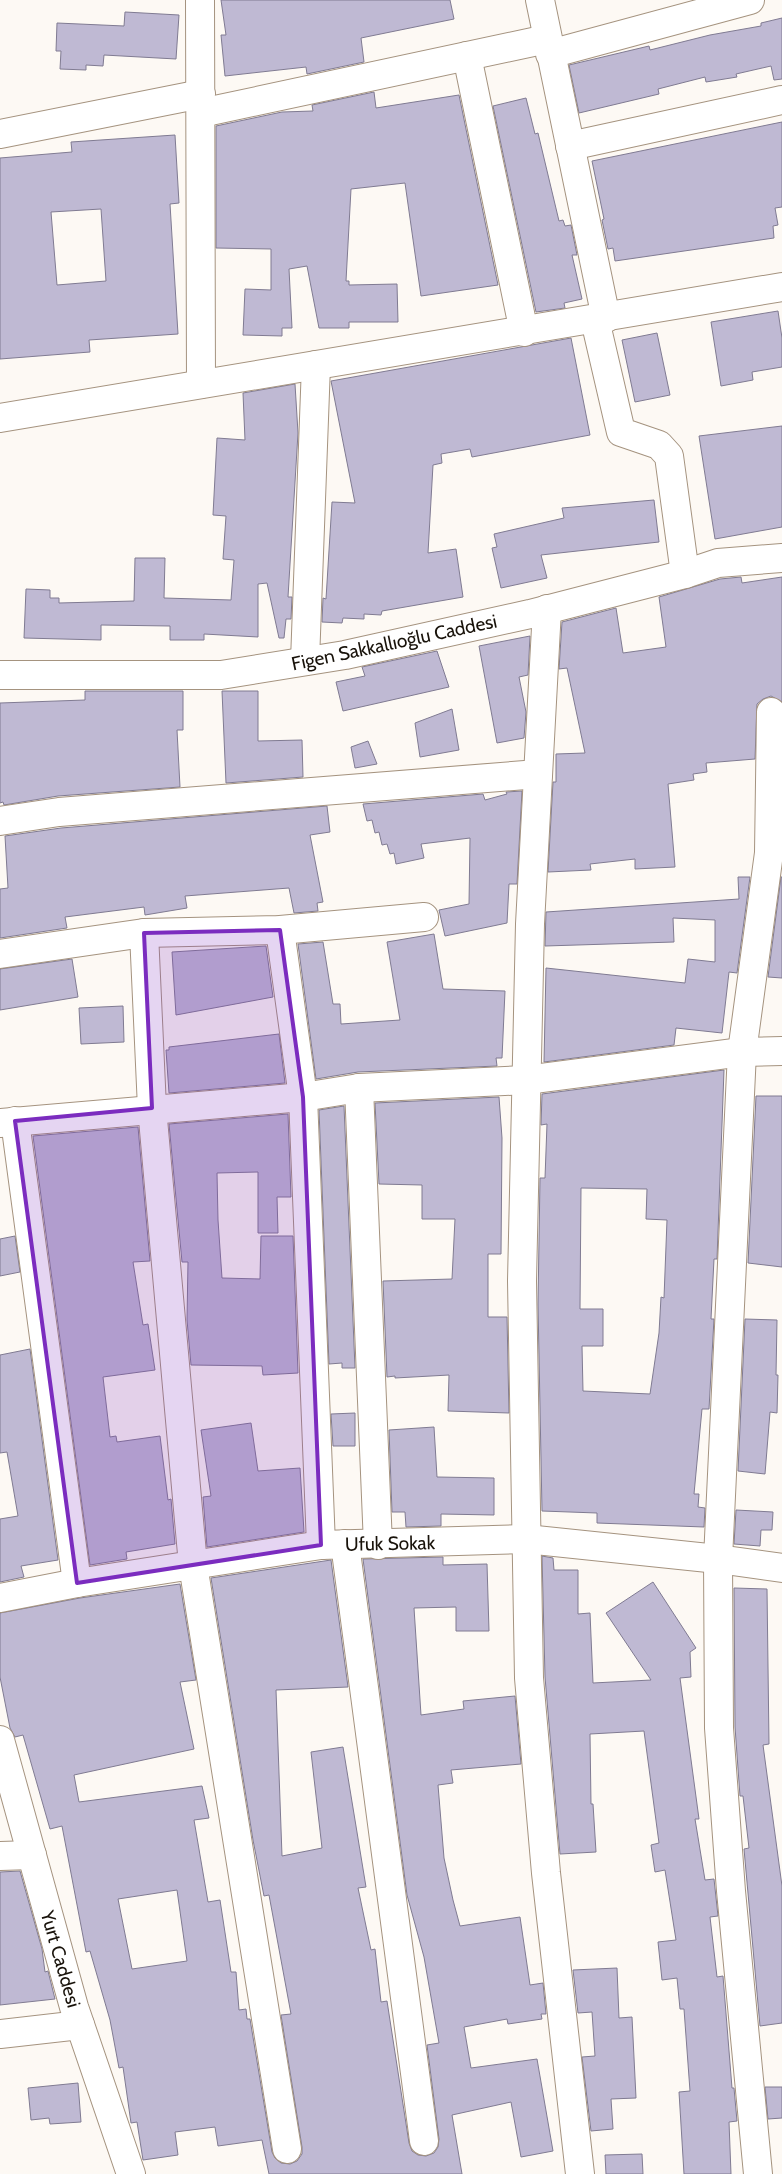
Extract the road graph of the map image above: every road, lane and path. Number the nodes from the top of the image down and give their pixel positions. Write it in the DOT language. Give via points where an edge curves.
graph roads {
  1 [pos="200,0"];
  2 [pos="540,0"];
  3 [pos="750,0"];
  4 [pos="549,47"];
  5 [pos="467,56"];
  6 [pos="782,100"];
  7 [pos="201,104"];
  8 [pos="0,134"];
  9 [pos="570,146"];
  10 [pos="782,287"];
  11 [pos="600,319"];
  12 [pos="524,332"];
  13 [pos="316,365"];
  14 [pos="200,384"];
  15 [pos="0,418"];
  16 [pos="782,558"];
  17 [pos="684,574"];
  18 [pos="546,609"];
  19 [pos="305,661"];
  20 [pos="0,675"];
  21 [pos="771,712"];
  22 [pos="538,774"];
  23 [pos="0,821"];
  24 [pos="424,917"];
  25 [pos="280,930"];
  26 [pos="144,933"];
  27 [pos="0,954"];
  28 [pos="782,1051"];
  29 [pos="742,1052"];
  30 [pos="526,1080"];
  31 [pos="359,1088"];
  32 [pos="303,1098"];
  33 [pos="152,1108"];
  34 [pos="7,1122"];
  35 [pos="526,1539"];
  36 [pos="333,1544"];
  37 [pos="378,1545"];
  38 [pos="718,1559"];
  39 [pos="194,1565"];
  40 [pos="782,1568"];
  41 [pos="77,1583"];
  42 [pos="0,1598"];
  43 [pos="0,1740"];
  44 [pos="32,1855"];
  45 [pos="0,1856"];
  46 [pos="80,2025"];
  47 [pos="0,2034"];
  48 [pos="424,2141"];
  49 [pos="287,2148"];
  50 [pos="131,2174"];
  51 [pos="580,2174"];
  52 [pos="758,2174"];
  1 -- 7 [label="street"];
  2 -- 4 [label="street"];
  3 -- 4 [label="street"];
  4 -- 5 [label="street"];
  4 -- 9 [label="street"];
  5 -- 7 [label="street"];
  5 -- 12 [label="street"];
  6 -- 9 [label="street"];
  7 -- 8 [label="street"];
  7 -- 14 [label="street"];
  9 -- 11 [label="street"];
  10 -- 11 [label="street"];
  11 -- 12 [label="street"];
  11 -- 17 [label="street" via="621,432 659,446 669,456"];
  12 -- 13 [label="street"];
  13 -- 14 [label="street"];
  13 -- 19 [label="street"];
  14 -- 15 [label="street"];
  16 -- 17 [label="street, Figen Sakkallıoğlu Caddesi" via="718,563"];
  17 -- 18 [label="street, Figen Sakkallıoğlu Caddesi"];
  18 -- 19 [label="street, Figen Sakkallıoğlu Caddesi" via="345,655"];
  18 -- 22 [label="street"];
  19 -- 20 [label="street, Figen Sakkallıoğlu Caddesi" via="221,675"];
  21 -- 29 [label="street" via="769,853"];
  22 -- 23 [label="street" via="59,812"];
  22 -- 30 [label="street"];
  24 -- 25 [label="street"];
  25 -- 26 [label="street"];
  25 -- 32 [label="street"];
  26 -- 27 [label="street"];
  26 -- 33 [label="street"];
  28 -- 29 [label="street"];
  29 -- 30 [label="street"];
  29 -- 38 [label="street"];
  30 -- 31 [label="street"];
  30 -- 35 [label="street" via="522,1281"];
  31 -- 32 [label="street"];
  31 -- 37 [label="street"];
  32 -- 33 [label="street"];
  32 -- 36 [label="street"];
  33 -- 34 [label="street"];
  33 -- 39 [label="street"];
  34 -- 41 [label="street"];
  35 -- 37 [label="street, Ufuk Sokak"];
  35 -- 38 [label="street, Ufuk Sokak"];
  35 -- 51 [label="street" via="529,1678 546,1872"];
  36 -- 37 [label="street, Ufuk Sokak"];
  36 -- 39 [label="street, Ufuk Sokak"];
  36 -- 48 [label="street"];
  38 -- 40 [label="street, Ufuk Sokak"];
  38 -- 52 [label="street" via="719,1728"];
  39 -- 41 [label="street, Ufuk Sokak"];
  39 -- 49 [label="street"];
  41 -- 42 [label="street, Ufuk Sokak"];
  43 -- 44 [label="street, Yurt Caddesi"];
  44 -- 45 [label="street"];
  44 -- 46 [label="street, Yurt Caddesi"];
  46 -- 47 [label="street"];
  46 -- 50 [label="street, Yurt Caddesi"];
}
